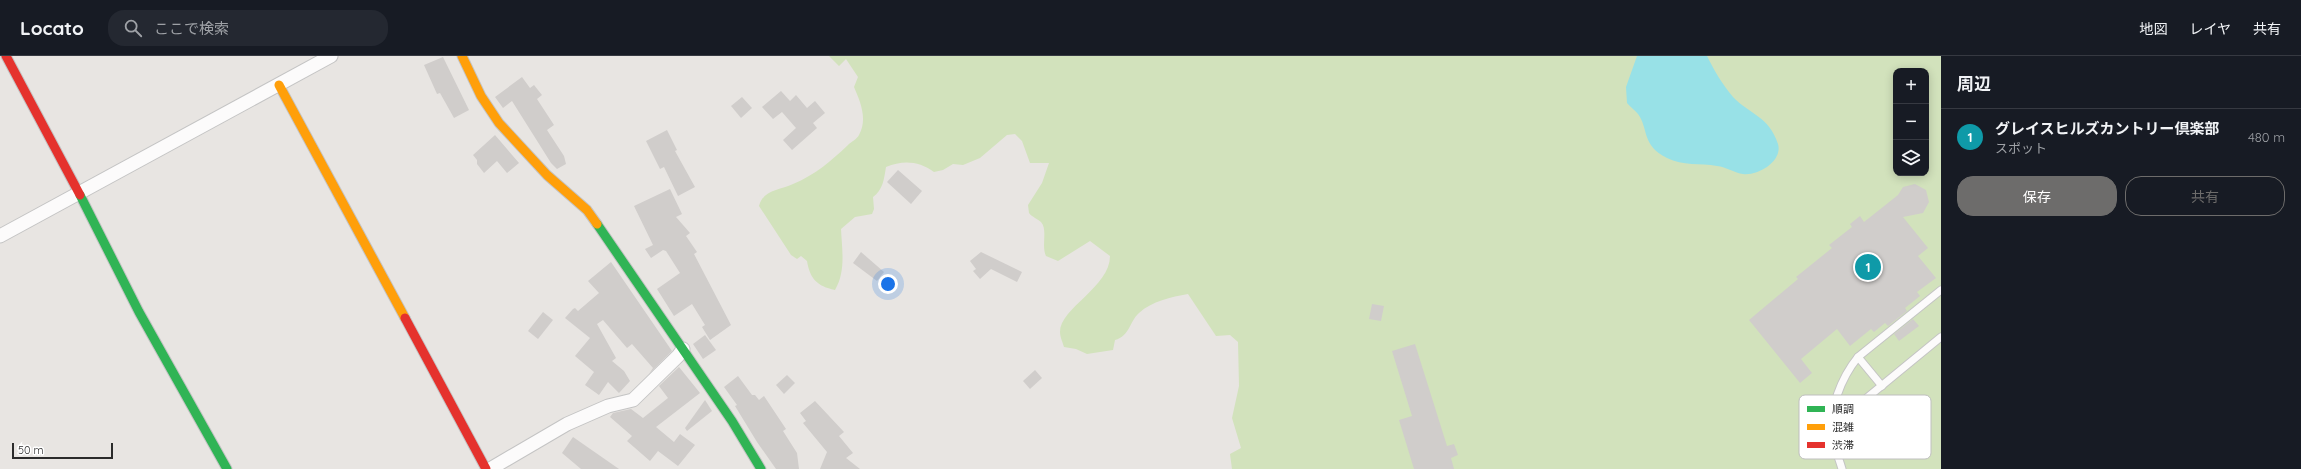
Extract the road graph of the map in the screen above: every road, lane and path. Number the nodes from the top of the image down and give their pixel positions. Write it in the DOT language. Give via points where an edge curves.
graph roads {
  1 [pos="6,56"];
  2 [pos="331,56"];
  3 [pos="462,56"];
  4 [pos="279,85"];
  5 [pos="79,193"];
  6 [pos="0,236"];
  7 [pos="1941,290"];
  8 [pos="1941,337"];
  9 [pos="683,349"];
  10 [pos="1858,357"];
  11 [pos="1882,386"];
  12 [pos="1838,395"];
  13 [pos="1871,395"];
  14 [pos="1839,459"];
  15 [pos="227,469"];
  16 [pos="486,469"];
  17 [pos="490,469"];
  18 [pos="761,469"];
  19 [pos="1842,469"];
  1 -- 5 [label="street"];
  2 -- 4 [label="street"];
  3 -- 9 [label="street" via="481,96 499,123 547,175 587,210 631,270"];
  4 -- 5 [label="street"];
  4 -- 16 [label="street"];
  5 -- 6 [label="street"];
  5 -- 15 [label="street" via="139,312"];
  7 -- 10 [label="lane"];
  8 -- 11 [label="lane"];
  9 -- 17 [label="street" via="633,400 608,406 567,424"];
  9 -- 18 [label="street"];
  10 -- 11 [label="lane"];
  10 -- 12 [label="lane" via="1850,366"];
  11 -- 13 [label="lane"];
  14 -- 19 [label="lane"];
}
